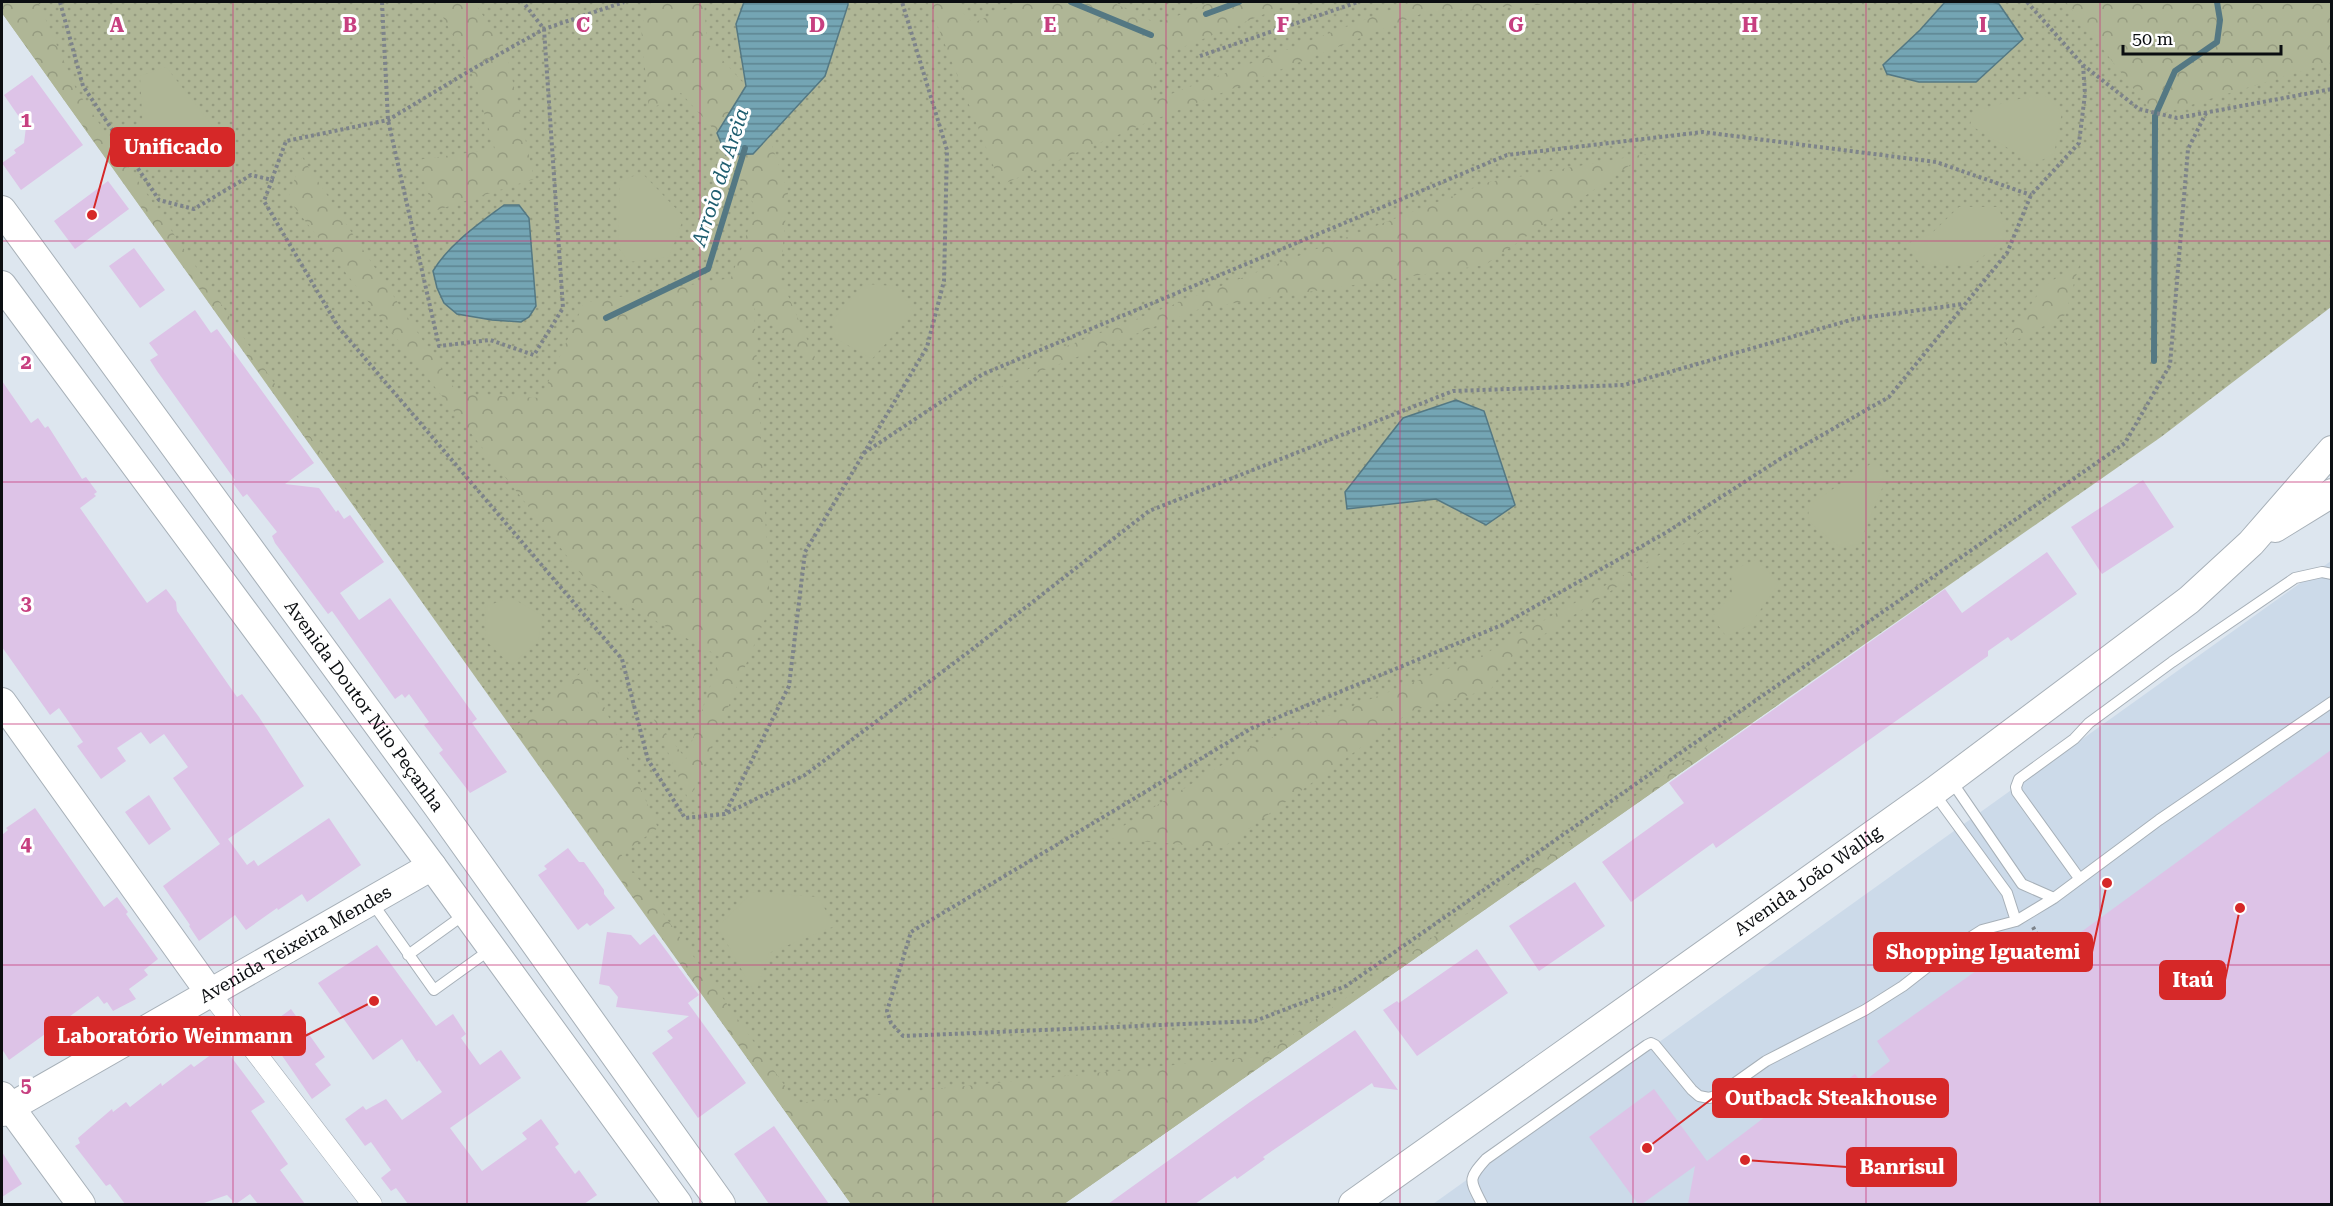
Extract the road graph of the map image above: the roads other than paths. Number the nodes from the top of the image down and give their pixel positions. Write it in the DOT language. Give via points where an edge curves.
graph roads {
  1 [pos="2,210"];
  2 [pos="2,285"];
  3 [pos="2331,450"];
  4 [pos="2331,493"];
  5 [pos="2251,543"];
  6 [pos="2331,574"];
  7 [pos="2,702"];
  8 [pos="2331,702"];
  9 [pos="1941,785"];
  10 [pos="432,866"];
  11 [pos="2079,878"];
  12 [pos="495,890"];
  13 [pos="2054,898"];
  14 [pos="371,901"];
  15 [pos="466,914"];
  16 [pos="2016,921"];
  17 [pos="491,948"];
  18 [pos="408,955"];
  19 [pos="210,993"];
  20 [pos="4,1105"];
  21 [pos="81,1204"];
  22 [pos="372,1204"];
  23 [pos="678,1204"];
  24 [pos="721,1204"];
  25 [pos="1353,1204"];
  26 [pos="1482,1204"];
  1 -- 12 [label="main road, Avenida Doutor Nilo Peçanha"];
  2 -- 10 [label="main road"];
  3 -- 5 [label="main road, Avenida João Wallig"];
  4 -- 5 [label="main road, Avenida João Wallig"];
  5 -- 9 [label="main road, Avenida João Wallig" via="2189,600"];
  6 -- 11 [label="lane" via="2295,578 2089,723 2074,739 2019,779 2018,792"];
  7 -- 19 [label="main road"];
  8 -- 11 [label="lane"];
  9 -- 13 [label="lane" via="2022,884"];
  9 -- 16 [label="lane" via="2007,893"];
  9 -- 25 [label="main road, Avenida João Wallig"];
  10 -- 12 [label="main road" via="465,873"];
  10 -- 14 [label="main road, Avenida Teixeira Mendes"];
  10 -- 15 [label="main road"];
  11 -- 13 [label="lane"];
  12 -- 24 [label="main road, Avenida Doutor Nilo Peçanha"];
  13 -- 16 [label="lane"];
  14 -- 18 [label="lane"];
  14 -- 19 [label="main road, Avenida Teixeira Mendes"];
  15 -- 17 [label="main road"];
  15 -- 18 [label="lane"];
  16 -- 26 [label="lane" via="1982,930 1865,1010 1767,1061 1709,1098 1692,1090 1655,1045 1647,1045 1486,1159 1471,1181"];
  17 -- 18 [label="lane" via="434,990"];
  17 -- 23 [label="main road"];
  19 -- 20 [label="main road, Avenida Teixeira Mendes"];
  19 -- 22 [label="street"];
  20 -- 21 [label="main road"];
}
